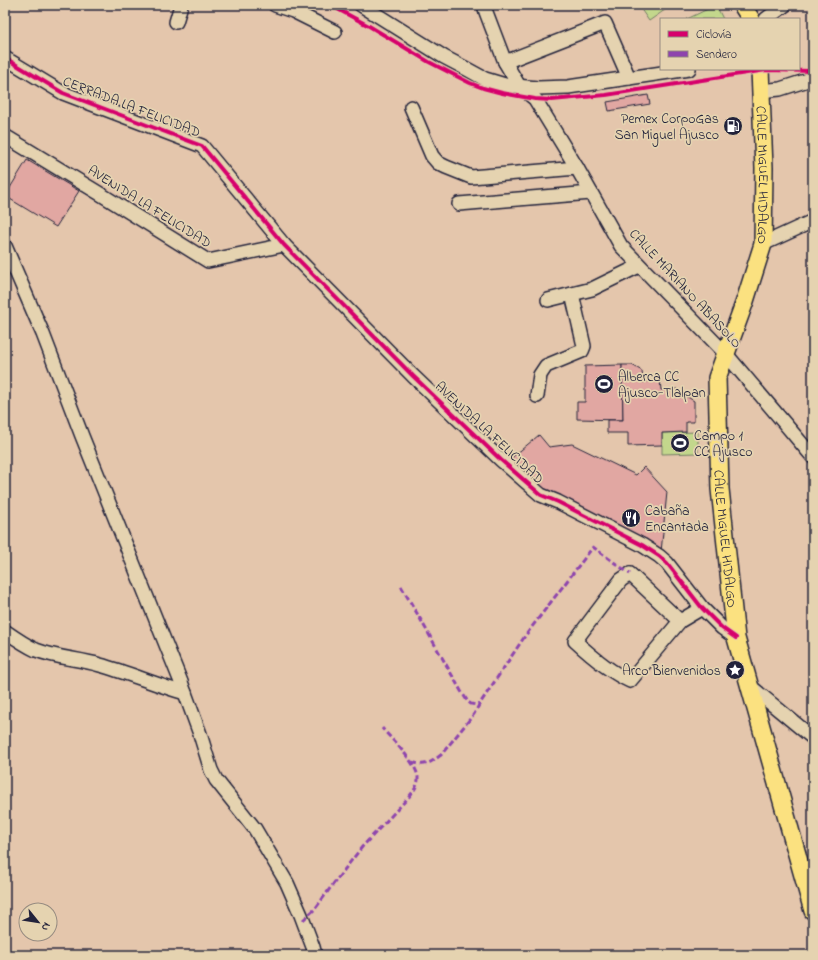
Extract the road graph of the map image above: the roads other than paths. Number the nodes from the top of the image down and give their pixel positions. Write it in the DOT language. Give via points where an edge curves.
graph roads {
  1 [pos="181,5"];
  2 [pos="275,5"];
  3 [pos="361,5"];
  4 [pos="484,5"];
  5 [pos="742,5"];
  6 [pos="785,5"];
  7 [pos="750,18"];
  8 [pos="767,18"];
  9 [pos="176,22"];
  10 [pos="335,32"];
  11 [pos="5,58"];
  12 [pos="505,62"];
  13 [pos="682,70"];
  14 [pos="760,70"];
  15 [pos="630,78"];
  16 [pos="813,80"];
  17 [pos="519,86"];
  18 [pos="760,91"];
  19 [pos="411,107"];
  20 [pos="5,137"];
  21 [pos="577,168"];
  22 [pos="591,193"];
  23 [pos="459,204"];
  24 [pos="813,221"];
  25 [pos="763,244"];
  26 [pos="284,245"];
  27 [pos="5,246"];
  28 [pos="639,266"];
  29 [pos="572,294"];
  30 [pos="548,300"];
  31 [pos="726,354"];
  32 [pos="537,396"];
  33 [pos="813,457"];
  34 [pos="702,608"];
  35 [pos="680,621"];
  36 [pos="5,631"];
  37 [pos="736,638"];
  38 [pos="750,686"];
  39 [pos="185,693"];
  40 [pos="813,738"];
  41 [pos="813,911"];
  42 [pos="315,955"];
  1 -- 9 [label="street"];
  2 -- 10 [label="street"];
  3 -- 17 [label="street" via="418,42 485,79 504,85"];
  4 -- 12 [label="street, CALLE MARIANO ABASOLO"];
  5 -- 7 [label="main road"];
  6 -- 8 [label="street"];
  11 -- 26 [label="street, CERRADA LA FELICIDAD" via="63,93 202,146"];
  12 -- 15 [label="street" via="605,23"];
  12 -- 17 [label="street, CALLE MARIANO ABASOLO"];
  13 -- 15 [label="street"];
  14 -- 18 [label="main road, CALLE MIGUEL HIDALGO"];
  15 -- 17 [label="street" via="568,88"];
  16 -- 18 [label="street, CALLE MIGUEL HIDALGO" via="780,89"];
  17 -- 21 [label="street, CALLE MARIANO ABASOLO" via="535,99"];
  18 -- 25 [label="main road, CALLE MIGUEL HIDALGO" via="764,168"];
  19 -- 21 [label="street" via="432,156 438,163 471,177"];
  20 -- 26 [label="street, AVENIDA LA FELICIDAD" via="208,261"];
  21 -- 22 [label="street, CALLE MARIANO ABASOLO"];
  22 -- 23 [label="street"];
  22 -- 28 [label="street, CALLE MARIANO ABASOLO" via="621,246"];
  24 -- 25 [label="street"];
  25 -- 31 [label="main road, CALLE MIGUEL HIDALGO"];
  26 -- 34 [label="street, AVENIDA LA FELICIDAD" via="419,381 541,495 660,556"];
  27 -- 39 [label="street" via="43,334"];
  28 -- 29 [label="street" via="592,289"];
  28 -- 31 [label="street, CALLE MARIANO ABASOLO"];
  29 -- 30 [label="street"];
  29 -- 32 [label="street" via="584,346 582,351 546,366 540,375"];
  31 -- 33 [label="street, CALLE MARIANO ABASOLO"];
  31 -- 37 [label="main road, CALLE MIGUEL HIDALGO" via="717,378 720,489"];
  34 -- 35 [label="street"];
  34 -- 37 [label="street, AVENIDA LA FELICIDAD"];
  35 -- 35 [label="street" via="630,681 574,641 621,580 630,574"];
  36 -- 39 [label="street" via="27,646 48,654 99,664"];
  37 -- 38 [label="main road, CALLE MIGUEL HIDALGO"];
  38 -- 40 [label="street"];
  38 -- 41 [label="main road, CALLE MIGUEL HIDALGO"];
  39 -- 42 [label="street" via="211,770 255,829 287,883"];
}
